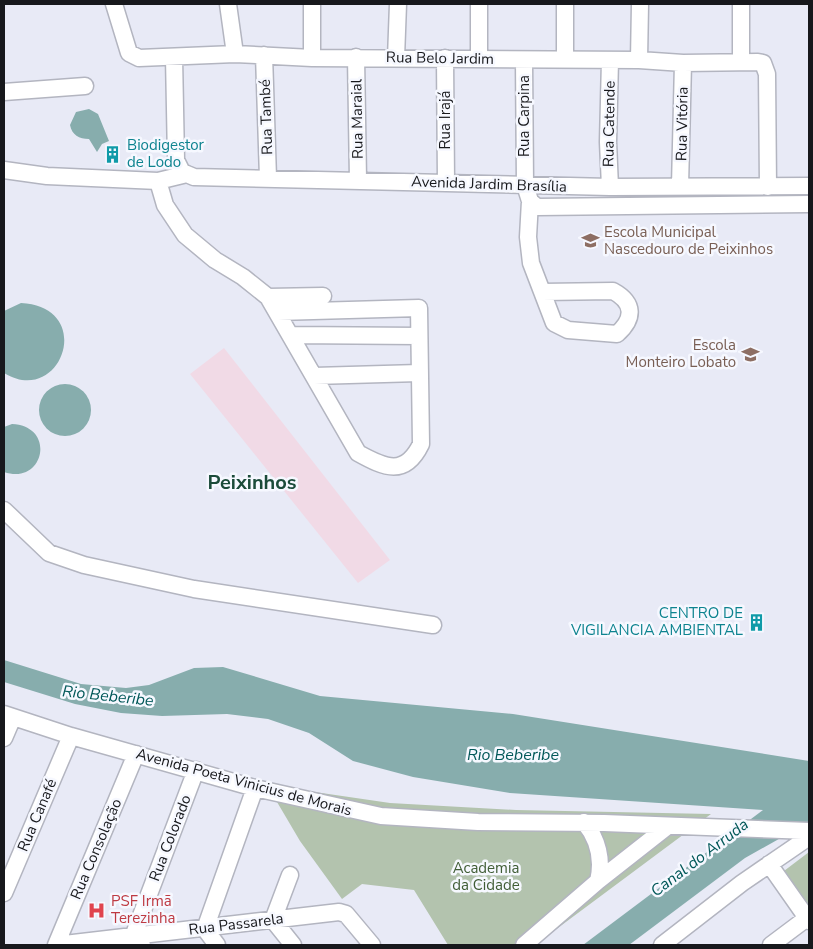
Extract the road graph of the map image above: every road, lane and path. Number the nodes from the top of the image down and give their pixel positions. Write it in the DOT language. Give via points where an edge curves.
graph roads {
  1 [pos="114,4"];
  2 [pos="228,4"];
  3 [pos="312,4"];
  4 [pos="398,4"];
  5 [pos="479,4"];
  6 [pos="565,4"];
  7 [pos="640,4"];
  8 [pos="741,4"];
  9 [pos="235,54"];
  10 [pos="264,55"];
  11 [pos="174,57"];
  12 [pos="356,57"];
  13 [pos="312,58"];
  14 [pos="396,58"];
  15 [pos="445,58"];
  16 [pos="479,58"];
  17 [pos="565,60"];
  18 [pos="610,60"];
  19 [pos="639,60"];
  20 [pos="524,61"];
  21 [pos="742,62"];
  22 [pos="683,63"];
  23 [pos="85,86"];
  24 [pos="4,92"];
  25 [pos="4,170"];
  26 [pos="187,174"];
  27 [pos="268,178"];
  28 [pos="358,180"];
  29 [pos="158,181"];
  30 [pos="446,183"];
  31 [pos="525,185"];
  32 [pos="680,186"];
  33 [pos="809,186"];
  34 [pos="610,187"];
  35 [pos="768,187"];
  36 [pos="530,201"];
  37 [pos="809,204"];
  38 [pos="542,292"];
  39 [pos="323,296"];
  40 [pos="268,297"];
  41 [pos="278,312"];
  42 [pos="291,335"];
  43 [pos="419,336"];
  44 [pos="419,373"];
  45 [pos="314,376"];
  46 [pos="4,510"];
  47 [pos="433,625"];
  48 [pos="8,716"];
  49 [pos="71,736"];
  50 [pos="4,738"];
  51 [pos="136,754"];
  52 [pos="196,770"];
  53 [pos="255,788"];
  54 [pos="584,822"];
  55 [pos="674,826"];
  56 [pos="806,833"];
  57 [pos="769,864"];
  58 [pos="290,875"];
  59 [pos="598,881"];
  60 [pos="4,893"];
  61 [pos="273,920"];
  62 [pos="808,920"];
  63 [pos="205,929"];
  64 [pos="138,940"];
  65 [pos="56,945"];
  66 [pos="217,945"];
  67 [pos="293,945"];
  68 [pos="372,945"];
  69 [pos="524,945"];
  70 [pos="663,945"];
  71 [pos="771,945"];
  1 -- 11 [label="street, Rua Belo Jardim" via="131,56"];
  2 -- 9 [label="street"];
  3 -- 13 [label="street"];
  4 -- 14 [label="street"];
  5 -- 16 [label="street"];
  6 -- 17 [label="street"];
  7 -- 19 [label="street"];
  8 -- 21 [label="street"];
  9 -- 10 [label="street, Rua Belo Jardim"];
  9 -- 11 [label="street, Rua Belo Jardim"];
  10 -- 13 [label="street, Rua Belo Jardim"];
  10 -- 27 [label="street, Rua També"];
  11 -- 26 [label="street" via="176,160 178,167"];
  12 -- 13 [label="street, Rua Belo Jardim"];
  12 -- 14 [label="street, Rua Belo Jardim"];
  12 -- 28 [label="street, Rua Maraial"];
  14 -- 15 [label="street, Rua Belo Jardim"];
  15 -- 16 [label="street, Rua Belo Jardim"];
  15 -- 30 [label="street, Rua Irajá"];
  16 -- 20 [label="street, Rua Belo Jardim"];
  17 -- 18 [label="street, Rua Belo Jardim"];
  17 -- 20 [label="street, Rua Belo Jardim"];
  18 -- 19 [label="street, Rua Belo Jardim"];
  18 -- 34 [label="street, Rua Catende"];
  19 -- 22 [label="street, Rua Belo Jardim"];
  20 -- 31 [label="street, Rua Carpina"];
  21 -- 22 [label="street, Rua Belo Jardim"];
  21 -- 35 [label="street, Rua Belo Jardim" via="763,64 768,74"];
  22 -- 32 [label="street, Rua Vitória"];
  23 -- 24 [label="street"];
  25 -- 29 [label="street" via="47,176"];
  26 -- 27 [label="street, Avenida Jardim Brasília" via="194,177"];
  26 -- 29 [label="street"];
  27 -- 28 [label="street, Avenida Jardim Brasília"];
  28 -- 30 [label="street, Avenida Jardim Brasília"];
  29 -- 40 [label="street" via="165,205 185,235"];
  30 -- 31 [label="street, Avenida Jardim Brasília"];
  31 -- 34 [label="street, Avenida Jardim Brasília"];
  31 -- 36 [label="street, Rua Carpina"];
  32 -- 34 [label="street, Avenida Jardim Brasília"];
  32 -- 35 [label="street, Avenida Jardim Brasília"];
  33 -- 35 [label="street, Avenida Jardim Brasília"];
  36 -- 37 [label="street, Avenida Jardim Brasília" via="537,207"];
  36 -- 38 [label="street" via="528,237 531,263"];
  38 -- 38 [label="street" via="554,323 568,330 616,334 628,324 631,312 623,297 613,291"];
  39 -- 40 [label="street"];
  40 -- 41 [label="street"];
  41 -- 42 [label="street"];
  41 -- 43 [label="street" via="419,308"];
  42 -- 43 [label="street"];
  42 -- 45 [label="street"];
  43 -- 44 [label="street"];
  44 -- 45 [label="street"];
  44 -- 45 [label="street" via="421,444 406,465 392,466 377,464 358,453"];
  46 -- 47 [label="street" via="49,553 84,565 194,589"];
  48 -- 49 [label="street, Avenida Poeta Vinicius de Morais"];
  48 -- 50 [label="street"];
  49 -- 51 [label="street, Avenida Poeta Vinicius de Morais"];
  49 -- 60 [label="street, Rua Canafé"];
  51 -- 52 [label="street, Avenida Poeta Vinicius de Morais"];
  51 -- 65 [label="street, Rua Consolação"];
  52 -- 53 [label="street, Avenida Poeta Vinicius de Morais"];
  52 -- 64 [label="street, Rua Colorado"];
  53 -- 54 [label="street, Avenida Poeta Vinicius de Morais" via="381,816 478,822"];
  53 -- 63 [label="street"];
  54 -- 55 [label="street, Avenida Poeta Vinicius de Morais"];
  54 -- 59 [label="street" via="597,842"];
  55 -- 56 [label="street, Avenida Poeta Vinicius de Morais"];
  55 -- 59 [label="street"];
  56 -- 57 [label="street"];
  57 -- 62 [label="street"];
  57 -- 70 [label="street"];
  58 -- 61 [label="street"];
  59 -- 69 [label="street"];
  61 -- 63 [label="street, Rua Passarela"];
  61 -- 67 [label="street"];
  61 -- 68 [label="street, Rua Passarela" via="333,912 346,914"];
  62 -- 71 [label="street"];
  63 -- 64 [label="street, Rua Passarela"];
  63 -- 66 [label="street"];
  64 -- 65 [label="street, Rua Passarela"];
}
